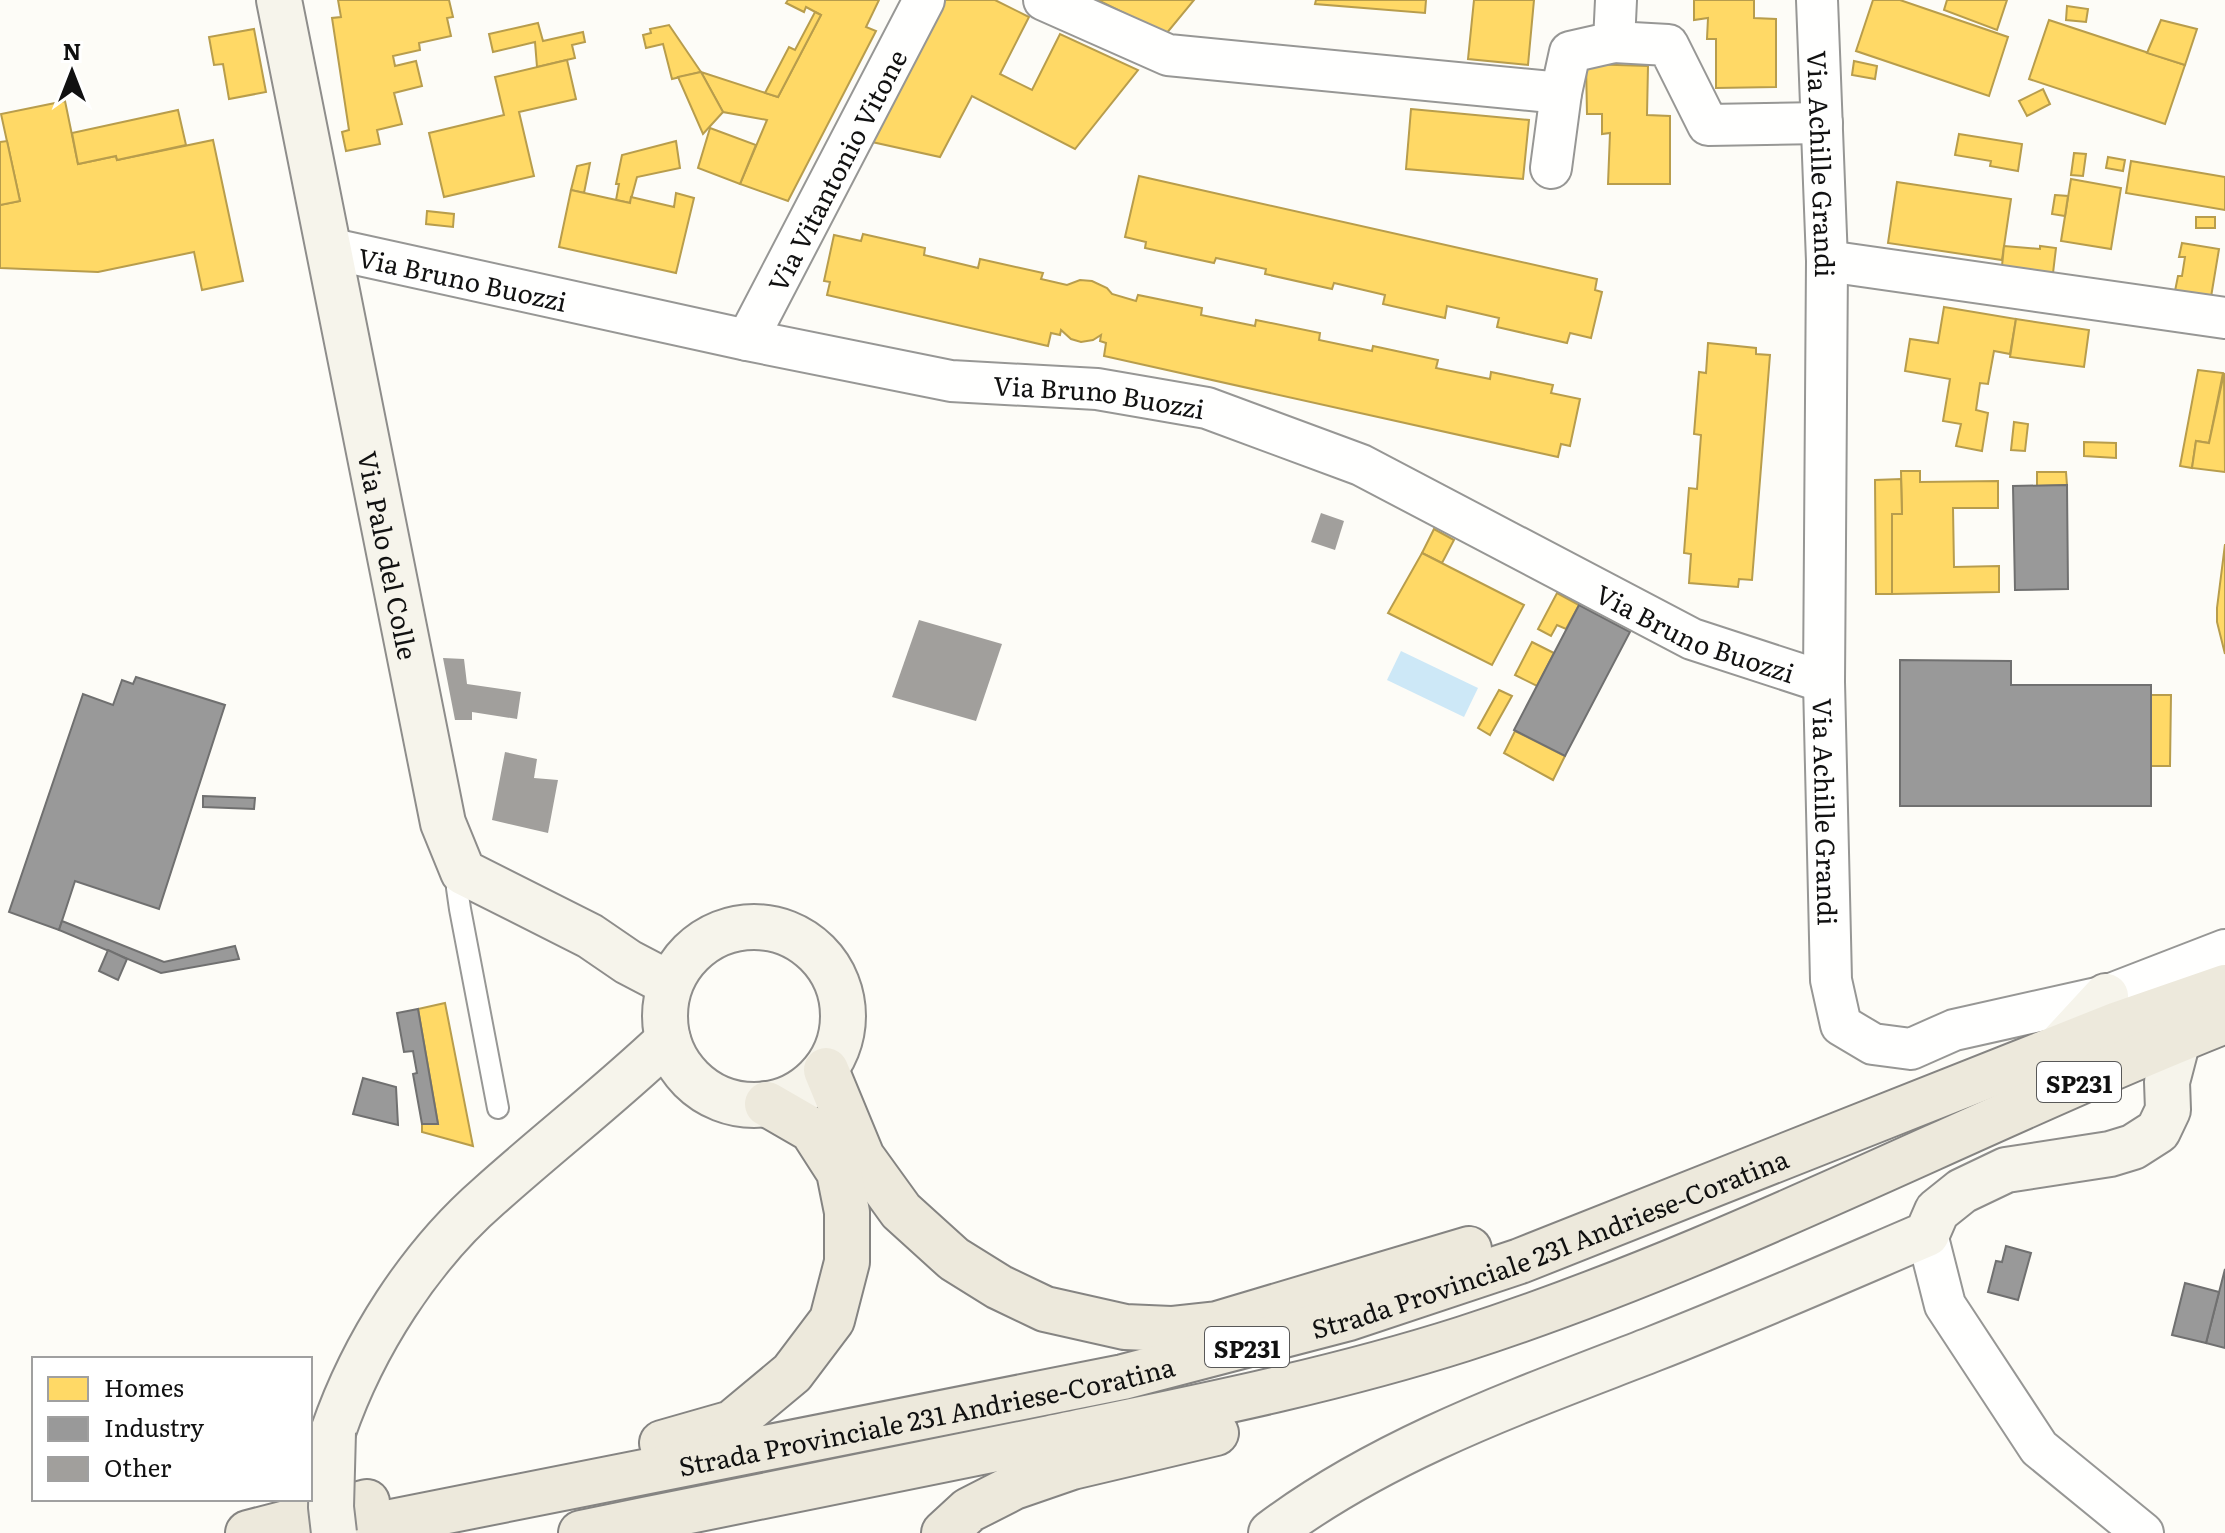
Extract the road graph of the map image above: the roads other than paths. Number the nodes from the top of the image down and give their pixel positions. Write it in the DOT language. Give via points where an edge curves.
graph roads {
  1 [pos="279,0"];
  2 [pos="924,0"];
  3 [pos="1044,0"];
  4 [pos="1616,0"];
  5 [pos="1817,0"];
  6 [pos="1614,42"];
  7 [pos="1561,93"];
  8 [pos="1822,123"];
  9 [pos="1551,168"];
  10 [pos="328,248"];
  11 [pos="1827,261"];
  12 [pos="2225,318"];
  13 [pos="747,340"];
  14 [pos="1824,682"];
  15 [pos="463,872"];
  16 [pos="2225,950"];
  17 [pos="679,970"];
  18 [pos="2225,987"];
  19 [pos="2106,996"];
  20 [pos="2225,1021"];
  21 [pos="668,1040"];
  22 [pos="2178,1040"];
  23 [pos="2058,1048"];
  24 [pos="826,1070"];
  25 [pos="690,1078"];
  26 [pos="767,1104"];
  27 [pos="498,1108"];
  28 [pos="557,1140"];
  29 [pos="1816,1145"];
  30 [pos="1935,1146"];
  31 [pos="1927,1234"];
  32 [pos="248,1533"];
  33 [pos="335,1533"];
  34 [pos="581,1533"];
  35 [pos="944,1533"];
  36 [pos="1271,1533"];
  37 [pos="2143,1533"];
  1 -- 10 [label="street, Via Palo del Colle"];
  2 -- 13 [label="street, Via Vitantonio Vitone"];
  3 -- 7 [label="street" via="1168,55"];
  4 -- 6 [label="street"];
  5 -- 8 [label="street, Via Achille Grandi"];
  6 -- 7 [label="street" via="1570,52"];
  6 -- 8 [label="street" via="1668,45 1708,125"];
  7 -- 9 [label="street"];
  8 -- 11 [label="street, Via Achille Grandi"];
  10 -- 13 [label="street, Via Bruno Buozzi"];
  10 -- 15 [label="street, Via Palo del Colle" via="443,823"];
  11 -- 12 [label="street"];
  11 -- 14 [label="street, Via Achille Grandi"];
  13 -- 14 [label="street, Via Bruno Buozzi" via="951,381 1097,389 1207,408 1361,465 1692,639"];
  14 -- 19 [label="street, Via Achille Grandi" via="1831,980 1841,1025 1873,1044 1911,1049 1954,1030"];
  15 -- 17 [label="street" via="590,936 635,947"];
  15 -- 27 [label="lane, Via Palo del Colle" via="457,888 460,909"];
  16 -- 19 [label="street, Via Achille Grandi"];
  17 -- 21 [label="street" via="665,1012"];
  17 -- 24 [label="street" via="712,936 741,927 772,927 800,938 823,957 838,984 845,1013 840,1043"];
  18 -- 23 [label="main road, Strada Provinciale 231 Andriese-Coratina / SP231"];
  19 -- 23 [label="street"];
  20 -- 22 [label="main road, Strada Provinciale 231 Andriese-Coratina / SP231"];
  21 -- 25 [label="street"];
  21 -- 28 [label="street"];
  22 -- 30 [label="main road, Strada Provinciale 231 Andriese-Coratina / SP231"];
  22 -- 31 [label="street" via="2167,1082 2168,1110 2158,1131 2110,1154 2006,1170 1962,1191 1937,1211"];
  23 -- 29 [label="main road, Strada Provinciale 231 Andriese-Coratina / SP231"];
  24 -- 26 [label="street" via="794,1096"];
  24 -- 29 [label="main road" via="862,1157 901,1211 954,1259 1045,1309 1125,1327 1217,1324"];
  25 -- 26 [label="street" via="713,1095 739,1104"];
  25 -- 28 [label="street"];
  26 -- 32 [label="main road" via="812,1130 839,1172 847,1212 847,1262 832,1320 792,1373 732,1423 680,1440 423,1488"];
  28 -- 33 [label="street, bridge" via="487,1197 426,1262 382,1326 346,1394 333,1432"];
  29 -- 33 [label="main road, Strada Provinciale 231 Andriese-Coratina / SP231" via="1520,1261 1280,1338 1123,1377"];
  30 -- 34 [label="main road, Strada Provinciale 231 Andriese-Coratina / SP231" via="1661,1267 1411,1355 1202,1406"];
  30 -- 35 [label="main road" via="1712,1270 1456,1366 1346,1401 1028,1482 969,1510"];
  31 -- 36 [label="street" via="1785,1296 1505,1405 1367,1472"];
  31 -- 37 [label="street" via="1945,1305 2039,1448"];
}
